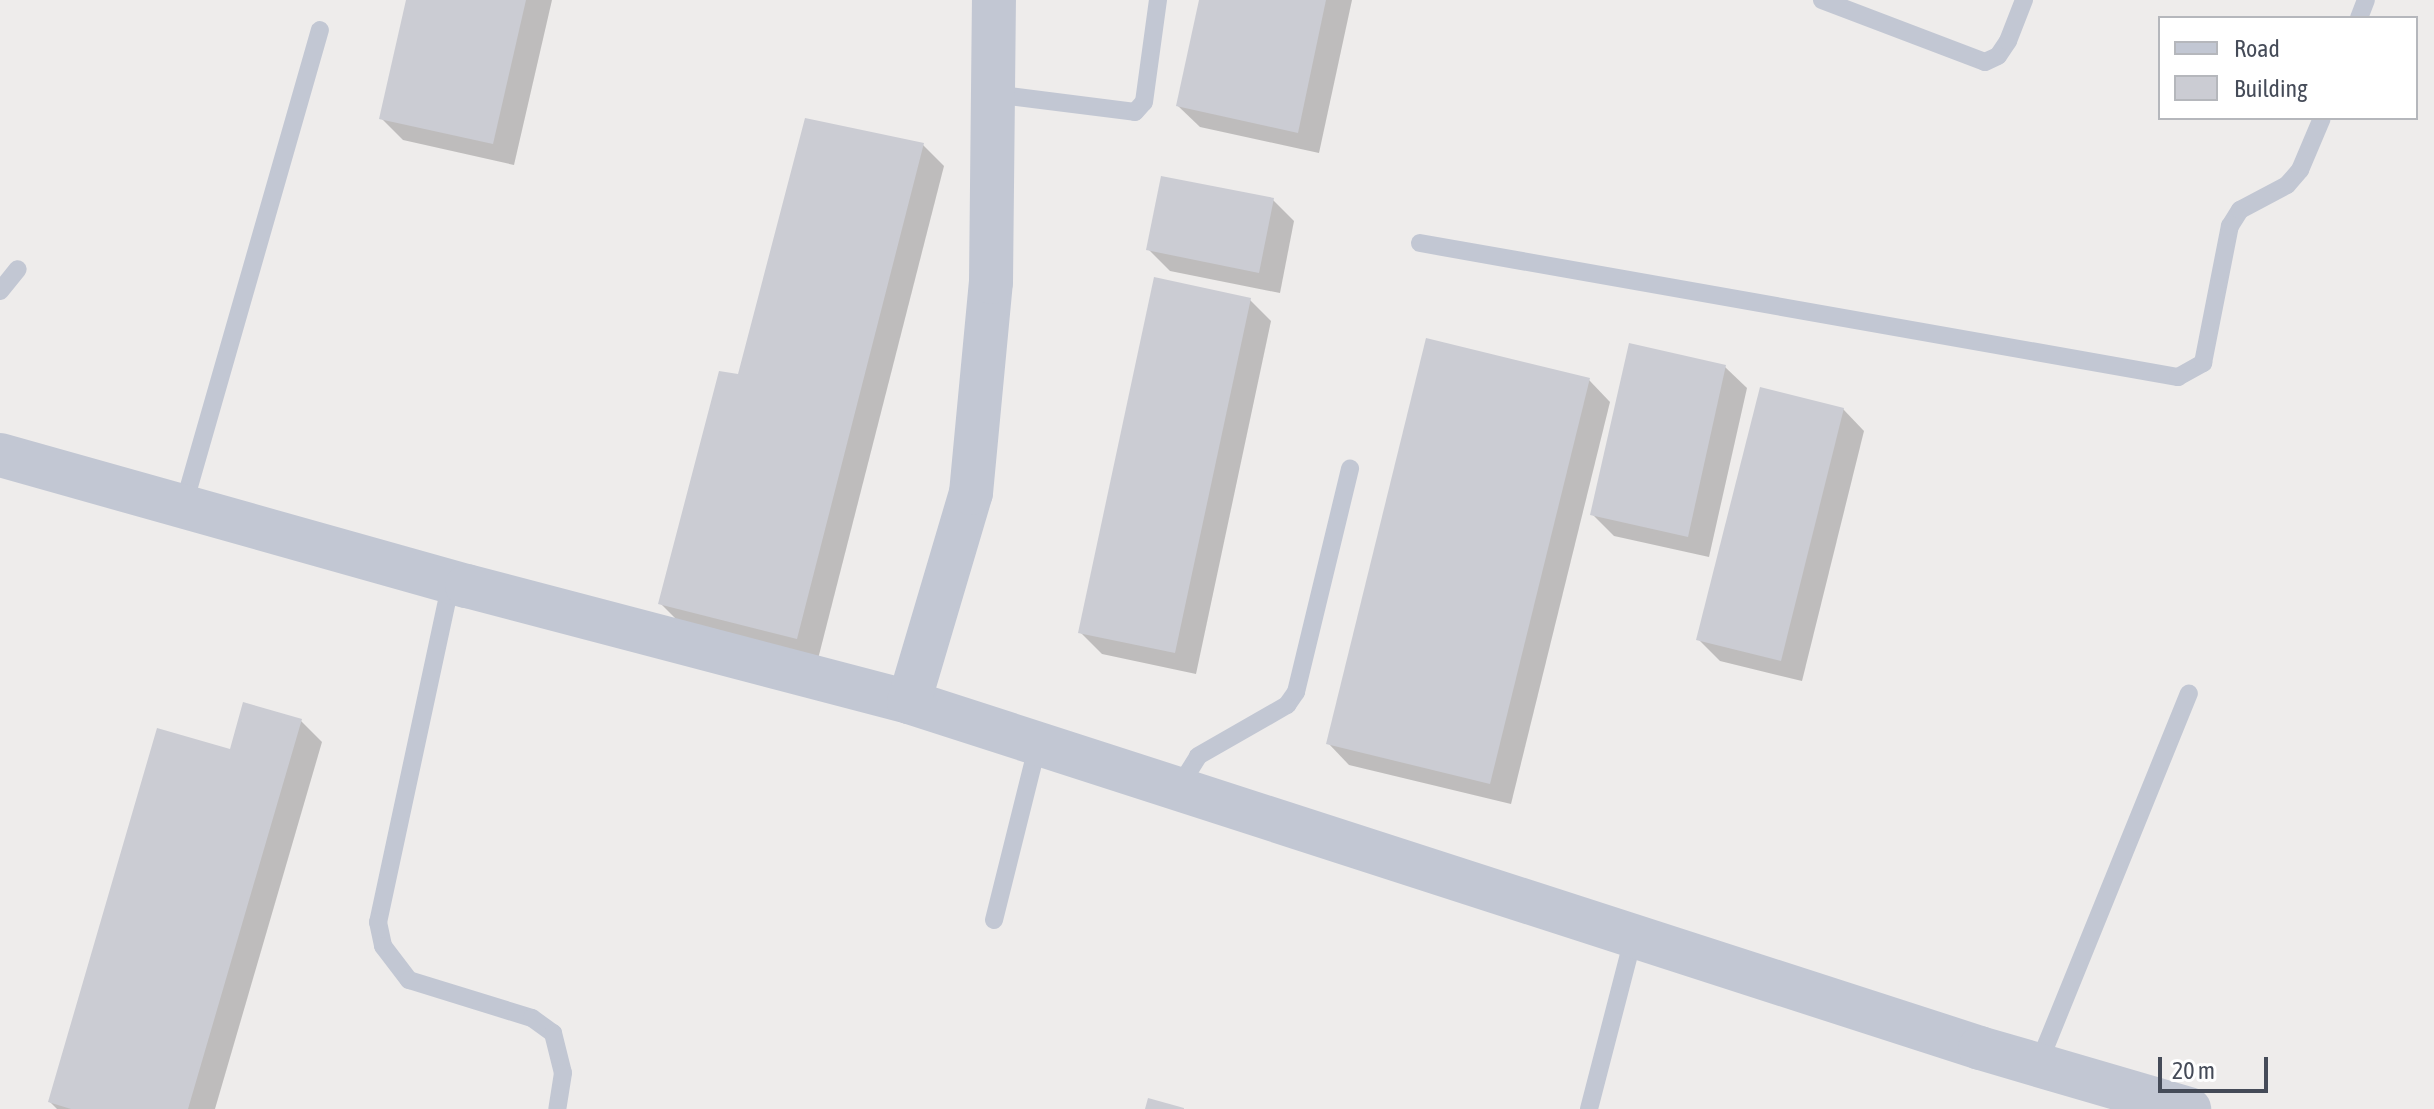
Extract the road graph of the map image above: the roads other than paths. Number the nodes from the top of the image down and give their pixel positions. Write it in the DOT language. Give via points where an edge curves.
graph roads {
  1 [pos="994,0"];
  2 [pos="1158,0"];
  3 [pos="1822,0"];
  4 [pos="2024,0"];
  5 [pos="320,30"];
  6 [pos="993,94"];
  7 [pos="2321,120"];
  8 [pos="1420,243"];
  9 [pos="18,269"];
  10 [pos="0,291"];
  11 [pos="0,455"];
  12 [pos="1350,468"];
  13 [pos="184,504"];
  14 [pos="451,582"];
  15 [pos="2189,694"];
  16 [pos="909,702"];
  17 [pos="1039,743"];
  18 [pos="1179,787"];
  19 [pos="994,920"];
  20 [pos="1634,935"];
  21 [pos="2038,1065"];
  22 [pos="2166,1106"];
  23 [pos="557,1109"];
  24 [pos="1589,1109"];
  1 -- 6 [label="street"];
  2 -- 6 [label="lane" via="1144,102 1135,112"];
  3 -- 4 [label="lane" via="1985,62 2008,41"];
  5 -- 13 [label="lane"];
  6 -- 16 [label="street" via="991,282 971,493"];
  7 -- 8 [label="lane" via="2300,170 2287,185 2240,210 2230,226 2203,363 2178,377"];
  9 -- 10 [label="lane"];
  11 -- 13 [label="street"];
  12 -- 18 [label="lane" via="1296,692 1287,705 1198,756"];
  13 -- 14 [label="street"];
  14 -- 16 [label="street"];
  14 -- 23 [label="lane" via="378,922 383,946 409,980 532,1018 553,1033 563,1073"];
  15 -- 21 [label="lane"];
  16 -- 17 [label="street"];
  17 -- 18 [label="street"];
  17 -- 19 [label="lane"];
  18 -- 20 [label="street"];
  20 -- 21 [label="street"];
  20 -- 24 [label="lane"];
  21 -- 22 [label="street"];
}
